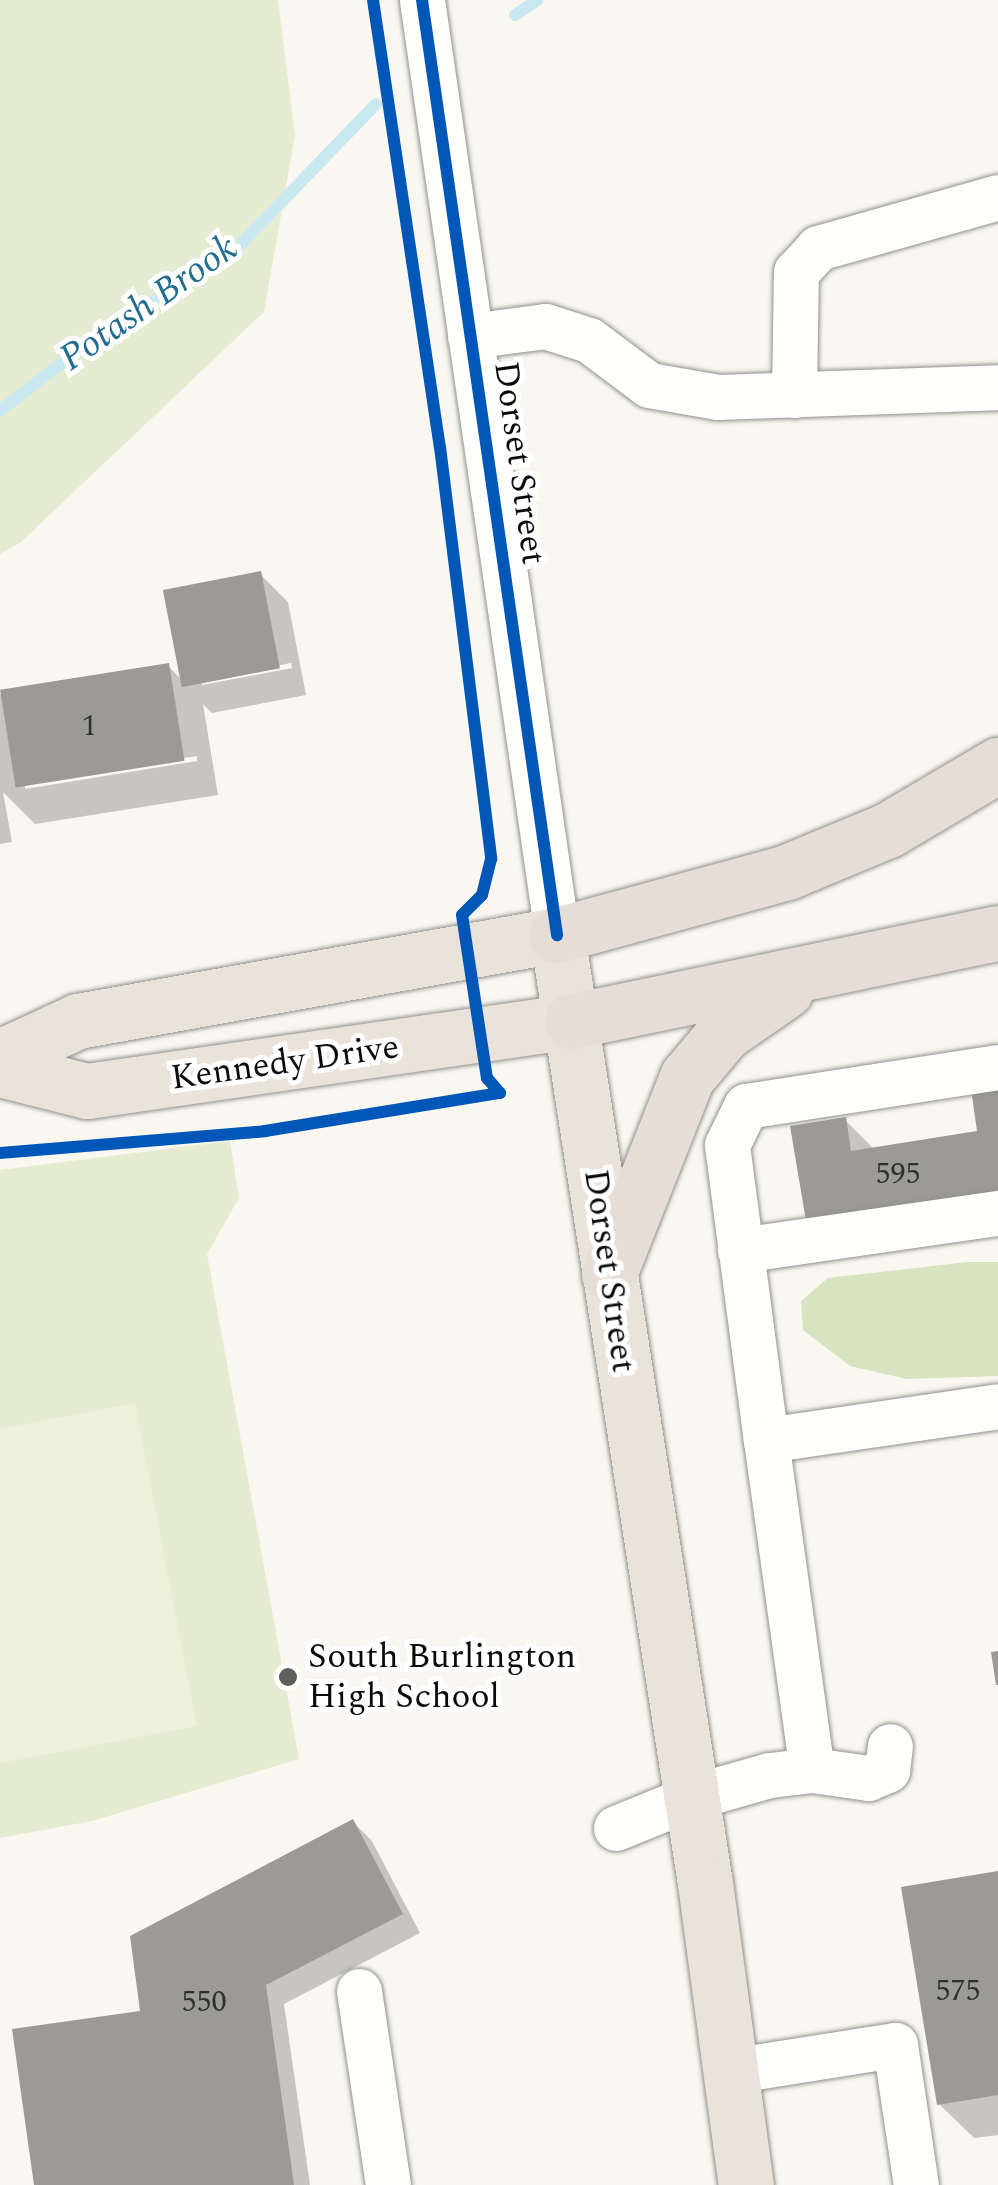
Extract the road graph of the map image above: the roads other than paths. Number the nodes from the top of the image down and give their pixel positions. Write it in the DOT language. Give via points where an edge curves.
graph roads {
  1 [pos="422,0"];
  2 [pos="998,197"];
  3 [pos="470,336"];
  4 [pos="998,387"];
  5 [pos="794,395"];
  6 [pos="998,765"];
  7 [pos="998,933"];
  8 [pos="557,935"];
  9 [pos="834,969"];
  10 [pos="572,1021"];
  11 [pos="0,1058"];
  12 [pos="998,1067"];
  13 [pos="0,1068"];
  14 [pos="998,1214"];
  15 [pos="740,1250"];
  16 [pos="608,1274"];
  17 [pos="998,1406"];
  18 [pos="766,1440"];
  19 [pos="890,1746"];
  20 [pos="812,1770"];
  21 [pos="692,1796"];
  22 [pos="616,1828"];
  23 [pos="360,1991"];
  24 [pos="730,2071"];
  25 [pos="388,2185"];
  26 [pos="746,2185"];
  27 [pos="916,2185"];
  1 -- 3 [label="street, Dorset Street"];
  2 -- 5 [label="street" via="818,248 796,272"];
  3 -- 5 [label="street" via="546,326 589,340 649,386 718,396"];
  3 -- 8 [label="street, Dorset Street"];
  4 -- 5 [label="street"];
  6 -- 8 [label="highway" via="888,830 787,872"];
  7 -- 9 [label="highway"];
  8 -- 10 [label="main road, Dorset Street"];
  8 -- 11 [label="main road" via="78,1020"];
  9 -- 10 [label="highway"];
  9 -- 16 [label="highway" via="768,1001 705,1052 677,1096"];
  10 -- 13 [label="main road, Kennedy Drive" via="88,1091"];
  10 -- 16 [label="main road, Dorset Street"];
  12 -- 15 [label="street" via="746,1106 727,1146"];
  14 -- 15 [label="street"];
  15 -- 18 [label="street"];
  16 -- 21 [label="main road, Dorset Street"];
  17 -- 18 [label="street"];
  18 -- 20 [label="street"];
  19 -- 20 [label="street" via="887,1770 868,1778"];
  20 -- 21 [label="street"];
  21 -- 22 [label="street"];
  21 -- 24 [label="main road, Dorset Street"];
  23 -- 25 [label="street"];
  24 -- 26 [label="main road, Dorset Street"];
  24 -- 27 [label="street" via="895,2045"];
}
